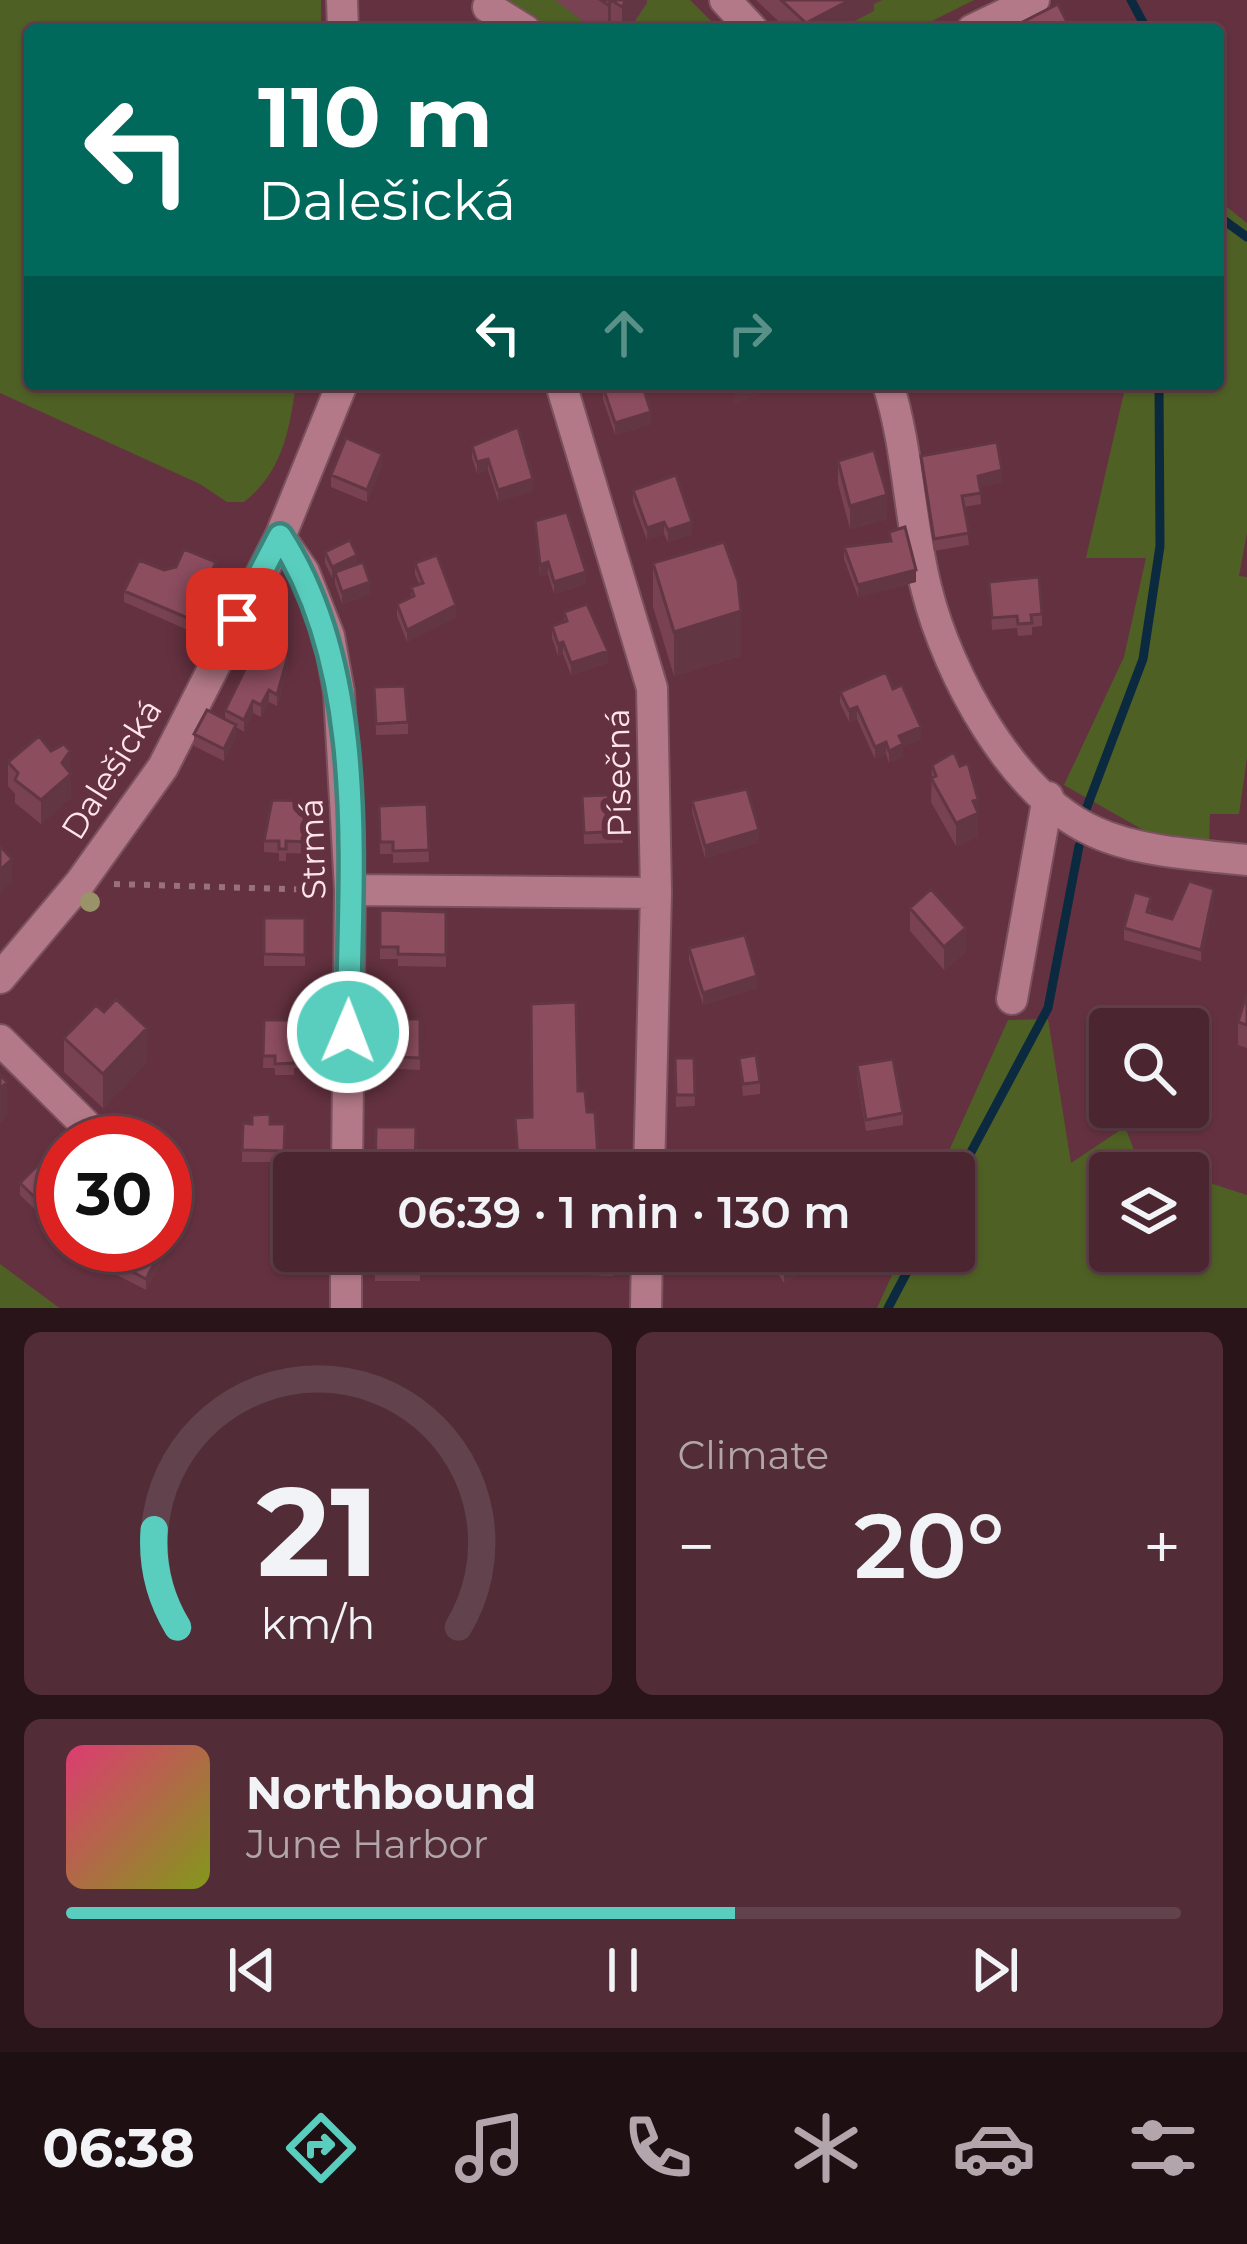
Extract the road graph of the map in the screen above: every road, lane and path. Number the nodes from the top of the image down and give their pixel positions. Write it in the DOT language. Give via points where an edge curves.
graph roads {
  1 [pos="725,0"];
  2 [pos="1034,0"];
  3 [pos="488,7"];
  4 [pos="515,24"];
  5 [pos="747,24"];
  6 [pos="984,24"];
  7 [pos="337,390"];
  8 [pos="563,390"];
  9 [pos="889,390"];
  10 [pos="280,536"];
  11 [pos="1048,797"];
  12 [pos="1247,860"];
  13 [pos="80,884"];
  14 [pos="350,890"];
  15 [pos="656,893"];
  16 [pos="0,978"];
  17 [pos="1012,998"];
  18 [pos="0,1040"];
  19 [pos="77,1116"];
  20 [pos="347,1152"];
  21 [pos="650,1152"];
  22 [pos="346,1272"];
  23 [pos="647,1272"];
  24 [pos="346,1308"];
  25 [pos="646,1308"];
  1 -- 5 [label="street"];
  2 -- 6 [label="street"];
  3 -- 4 [label="street"];
  7 -- 10 [label="street, Dalešická"];
  8 -- 15 [label="street, Písečná" via="652,688"];
  9 -- 11 [label="street" via="927,593 970,702"];
  10 -- 13 [label="street, Dalešická" via="163,767"];
  10 -- 14 [label="street, Strmá" via="329,636"];
  11 -- 12 [label="street" via="1098,834"];
  11 -- 17 [label="street"];
  13 -- 14 [label="path"];
  13 -- 16 [label="street, Dalešická"];
  14 -- 15 [label="street"];
  14 -- 20 [label="street, Strmá"];
  15 -- 21 [label="street, Písečná"];
  18 -- 19 [label="street"];
  22 -- 24 [label="street"];
  23 -- 25 [label="street"];
}
